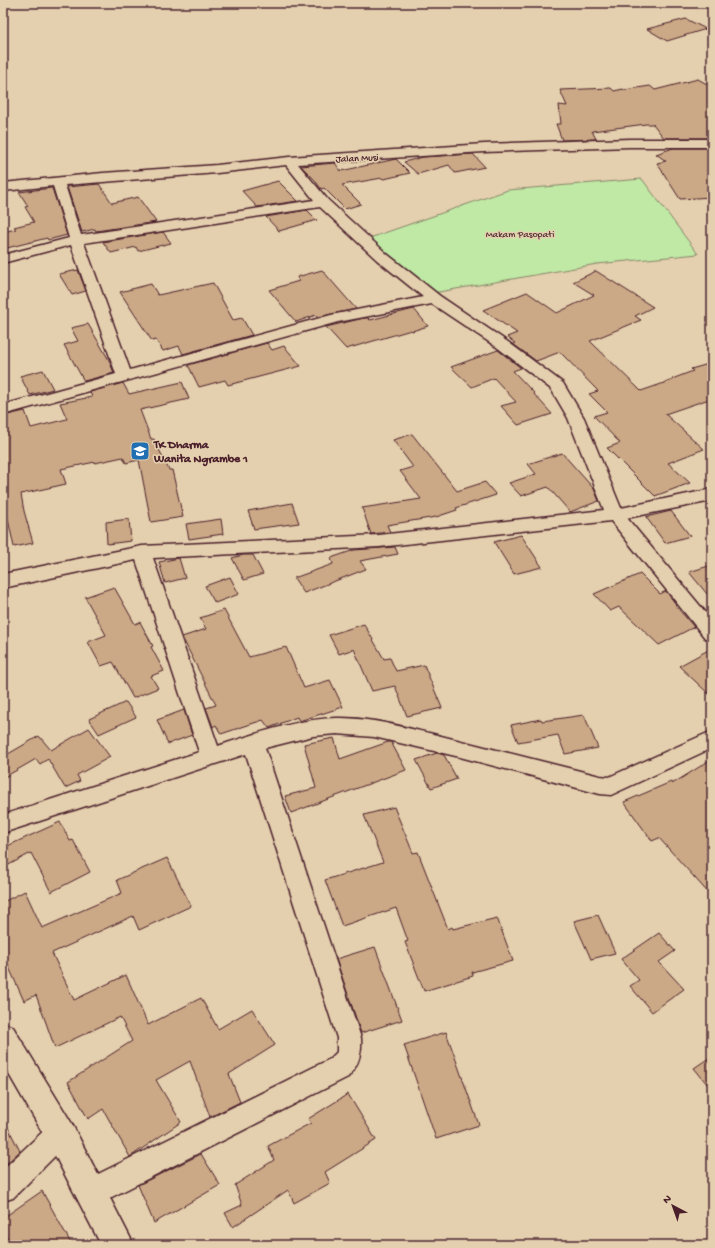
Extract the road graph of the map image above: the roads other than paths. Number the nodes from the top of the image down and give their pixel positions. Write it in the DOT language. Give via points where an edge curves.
graph roads {
  1 [pos="712,144"];
  2 [pos="289,161"];
  3 [pos="58,181"];
  4 [pos="3,187"];
  5 [pos="323,203"];
  6 [pos="76,240"];
  7 [pos="3,258"];
  8 [pos="435,299"];
  9 [pos="124,376"];
  10 [pos="3,410"];
  11 [pos="712,495"];
  12 [pos="615,515"];
  13 [pos="142,552"];
  14 [pos="3,581"];
  15 [pos="712,634"];
  16 [pos="712,740"];
  17 [pos="253,743"];
  18 [pos="211,756"];
  19 [pos="3,824"];
  20 [pos="3,1037"];
  21 [pos="60,1133"];
  22 [pos="3,1188"];
  23 [pos="92,1192"];
  24 [pos="118,1245"];
  1 -- 2 [label="street, Jalan Musi" via="630,143 484,148"];
  2 -- 3 [label="street, Jalan Musi" via="209,170"];
  2 -- 5 [label="street"];
  3 -- 4 [label="street, Jalan Musi"];
  3 -- 6 [label="street"];
  5 -- 6 [label="street"];
  5 -- 8 [label="street" via="382,257"];
  6 -- 7 [label="street"];
  6 -- 9 [label="street"];
  8 -- 9 [label="street" via="336,318"];
  8 -- 12 [label="street" via="503,345 557,386 576,418"];
  9 -- 10 [label="street"];
  11 -- 12 [label="street"];
  12 -- 13 [label="street" via="378,541"];
  12 -- 15 [label="street"];
  13 -- 14 [label="street"];
  13 -- 18 [label="street"];
  16 -- 17 [label="street" via="611,786 374,729 337,726 313,728"];
  17 -- 18 [label="street"];
  17 -- 23 [label="street" via="349,1038 350,1051 347,1060 339,1068"];
  18 -- 19 [label="street"];
  20 -- 21 [label="main road"];
  21 -- 22 [label="street"];
  21 -- 23 [label="main road"];
  23 -- 24 [label="main road"];
}
